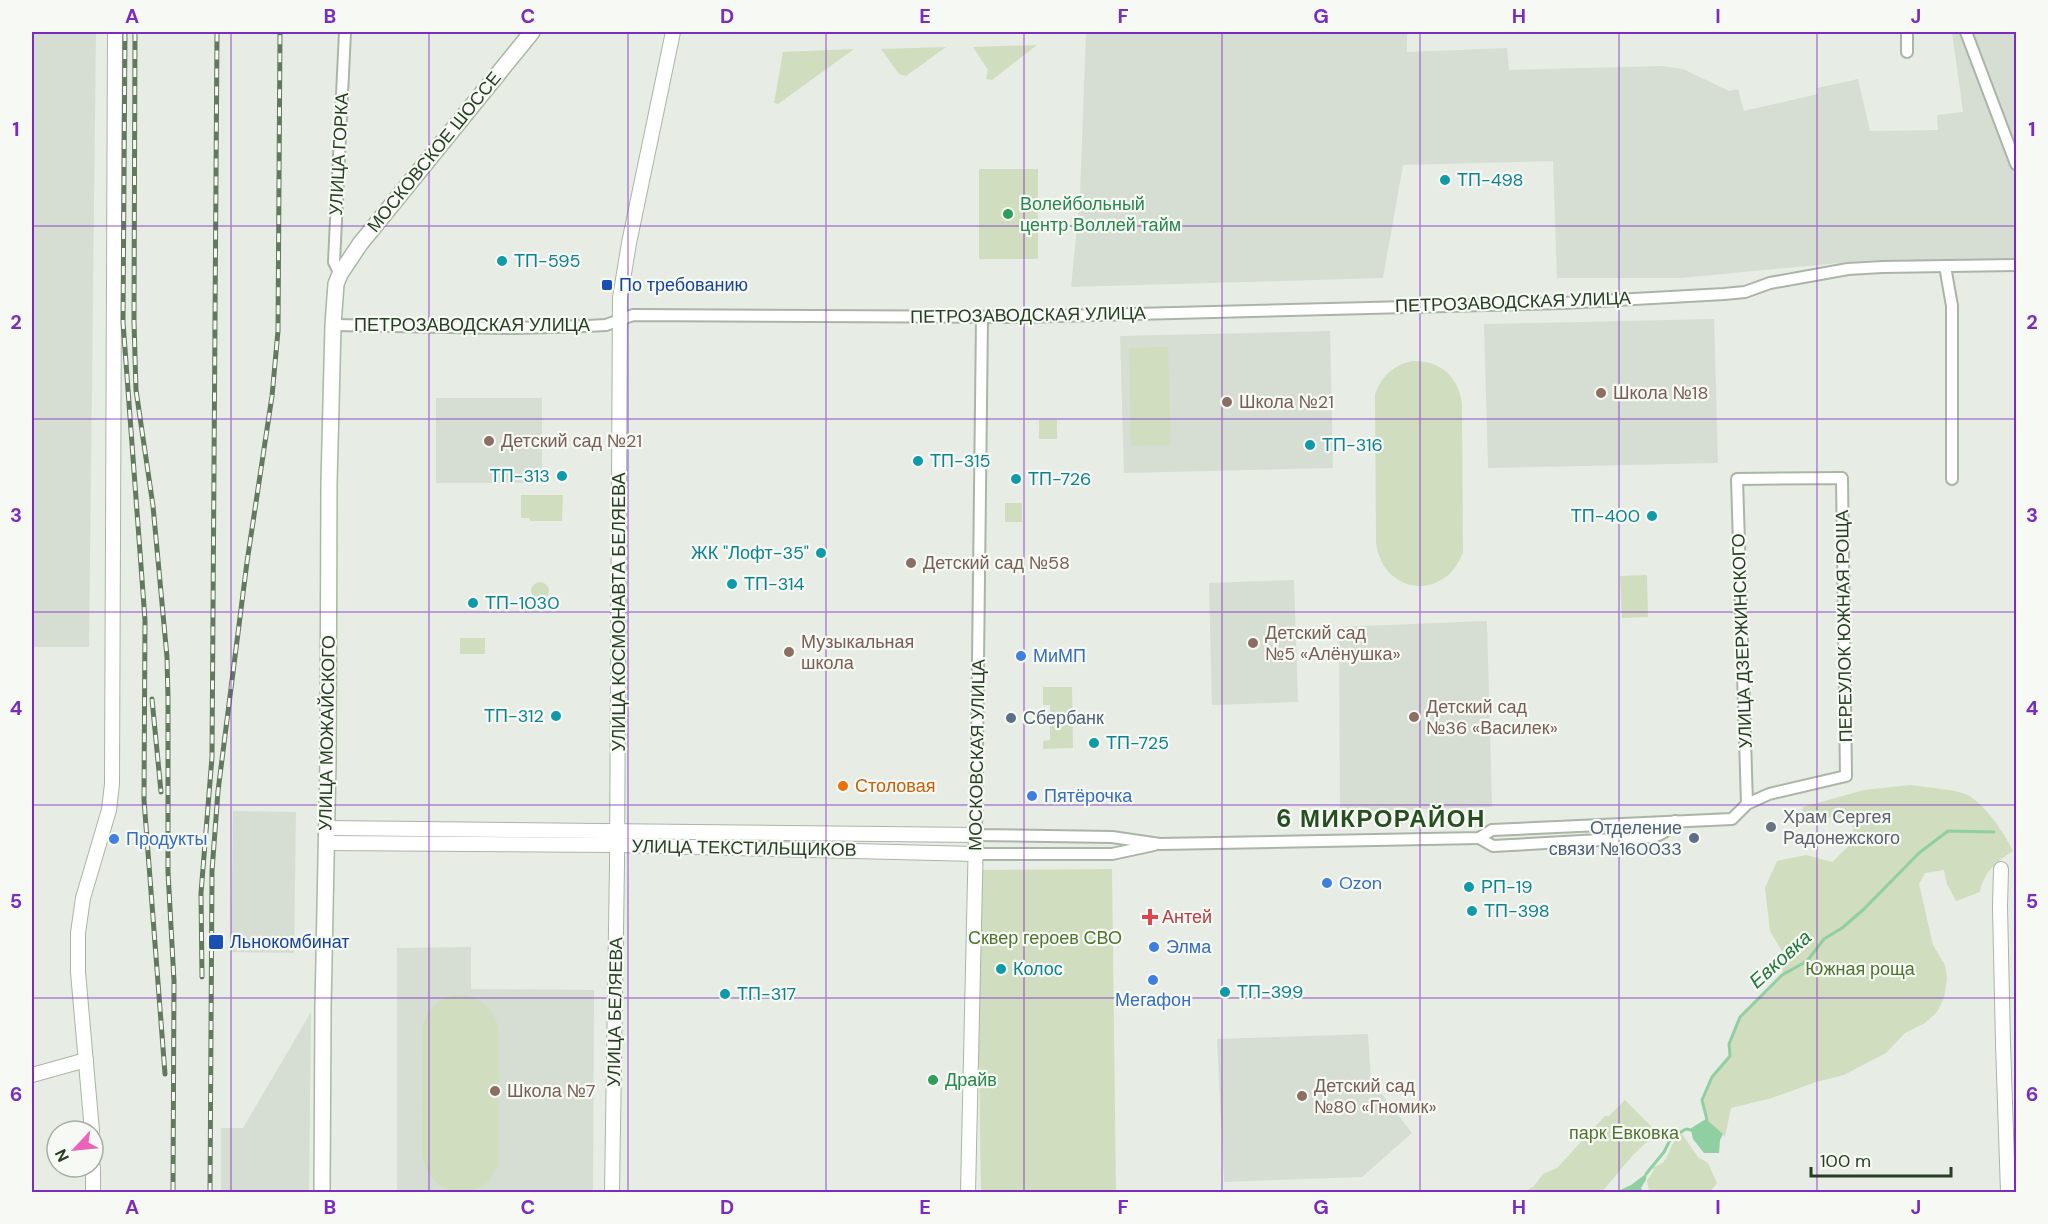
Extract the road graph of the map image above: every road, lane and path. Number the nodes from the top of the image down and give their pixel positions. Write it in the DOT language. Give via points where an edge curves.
graph roads {
  1 [pos="115,32"];
  2 [pos="345,32"];
  3 [pos="532,32"];
  4 [pos="673,32"];
  5 [pos="1907,32"];
  6 [pos="1966,32"];
  7 [pos="1907,52"];
  8 [pos="2016,164"];
  9 [pos="2016,265"];
  10 [pos="1945,266"];
  11 [pos="340,274"];
  12 [pos="982,318"];
  13 [pos="619,321"];
  14 [pos="333,325"];
  15 [pos="1737,479"];
  16 [pos="1952,479"];
  17 [pos="1747,804"];
  18 [pos="1675,821"];
  19 [pos="617,831"];
  20 [pos="327,835"];
  21 [pos="976,835"];
  22 [pos="1112,837"];
  23 [pos="1479,838"];
  24 [pos="1160,844"];
  25 [pos="617,845"];
  26 [pos="976,854"];
  27 [pos="1112,854"];
  28 [pos="2001,869"];
  29 [pos="79,1062"];
  30 [pos="32,1075"];
  31 [pos="91,1119"];
  32 [pos="322,1192"];
  33 [pos="612,1192"];
  34 [pos="968,1192"];
  35 [pos="2008,1192"];
  1 -- 29 [label="street" via="112,784 78,933"];
  2 -- 11 [label="street, УЛИЦА ГОРКА" via="334,262"];
  3 -- 11 [label="main road, МОСКОВСКОЕ ШОССЕ"];
  4 -- 13 [label="street" via="629,243"];
  5 -- 7 [label="street"];
  6 -- 8 [label="street"];
  9 -- 10 [label="street, ПЕТРОЗАВОДСКАЯ УЛИЦА"];
  10 -- 12 [label="street, ПЕТРОЗАВОДСКАЯ УЛИЦА" via="1848,269 1745,292 1563,303"];
  10 -- 16 [label="street" via="1952,306"];
  11 -- 14 [label="main road, УЛИЦА МОЖАЙСКОГО"];
  12 -- 13 [label="street, ПЕТРОЗАВОДСКАЯ УЛИЦА" via="633,315"];
  12 -- 21 [label="street, МОСКОВСКАЯ УЛИЦА"];
  13 -- 14 [label="street, ПЕТРОЗАВОДСКАЯ УЛИЦА" via="606,325 515,328"];
  13 -- 19 [label="street, УЛИЦА КОСМОНАВТА БЕЛЯЕВА"];
  14 -- 20 [label="main road, УЛИЦА МОЖАЙСКОГО"];
  15 -- 17 [label="street, УЛИЦА ДЗЕРЖИНСКОГО"];
  15 -- 17 [label="street, ПЕРЕУЛОК ЮЖНАЯ РОЩА" via="1842,478 1846,776 1769,794"];
  17 -- 18 [label="street, УЛИЦА ТЕКСТИЛЬЩИКОВ" via="1732,819"];
  18 -- 23 [label="street, УЛИЦА ТЕКСТИЛЬЩИКОВ" via="1492,830"];
  18 -- 23 [label="street, УЛИЦА ТЕКСТИЛЬЩИКОВ" via="1653,837 1493,846"];
  19 -- 20 [label="street, УЛИЦА ТЕКСТИЛЬЩИКОВ"];
  19 -- 21 [label="street, УЛИЦА ТЕКСТИЛЬЩИКОВ"];
  19 -- 25 [label="street, УЛИЦА БЕЛЯЕВА"];
  20 -- 25 [label="street, УЛИЦА ТЕКСТИЛЬЩИКОВ"];
  20 -- 32 [label="main road, УЛИЦА МОЖАЙСКОГО"];
  21 -- 22 [label="street, УЛИЦА ТЕКСТИЛЬЩИКОВ"];
  21 -- 26 [label="street, МОСКОВСКАЯ УЛИЦА"];
  22 -- 24 [label="street, УЛИЦА ТЕКСТИЛЬЩИКОВ"];
  22 -- 27 [label="street"];
  23 -- 24 [label="street, УЛИЦА ТЕКСТИЛЬЩИКОВ"];
  24 -- 27 [label="street, УЛИЦА ТЕКСТИЛЬЩИКОВ"];
  25 -- 26 [label="street, УЛИЦА ТЕКСТИЛЬЩИКОВ"];
  25 -- 33 [label="street, УЛИЦА БЕЛЯЕВА"];
  26 -- 27 [label="street, УЛИЦА ТЕКСТИЛЬЩИКОВ"];
  26 -- 34 [label="street, МОСКОВСКАЯ УЛИЦА"];
  28 -- 35 [label="street"];
  29 -- 30 [label="street"];
  29 -- 31 [label="street"];
}
